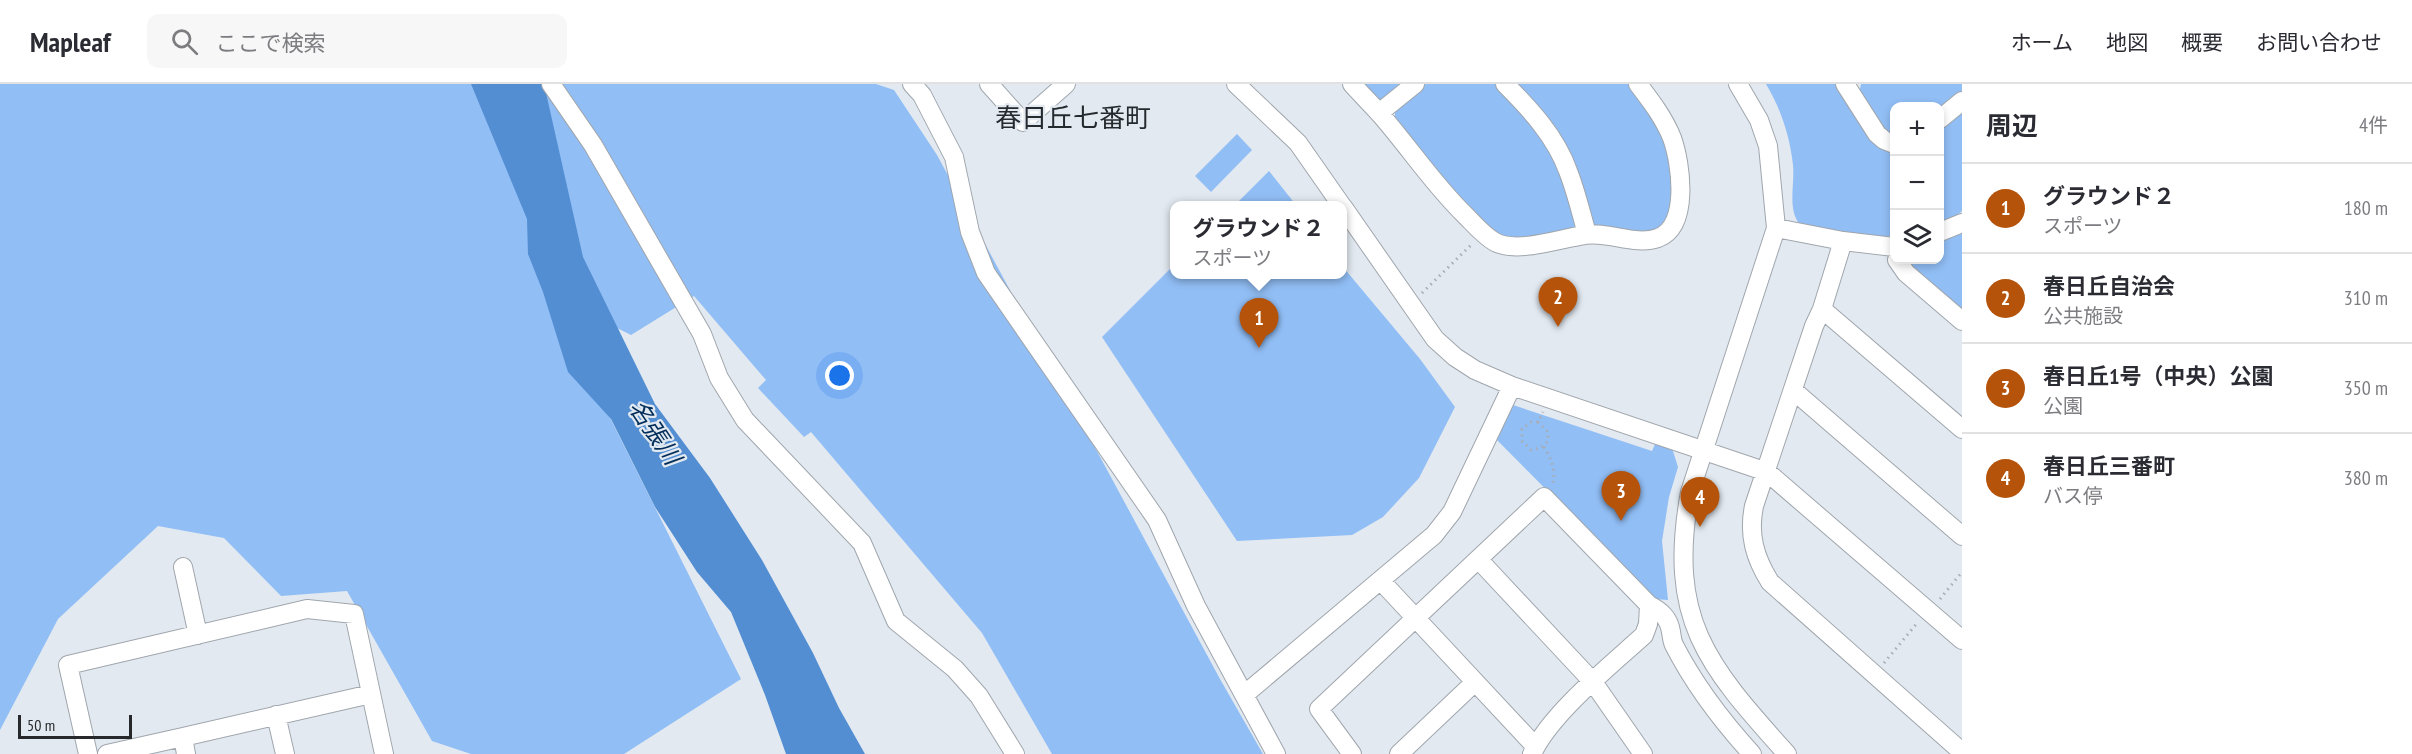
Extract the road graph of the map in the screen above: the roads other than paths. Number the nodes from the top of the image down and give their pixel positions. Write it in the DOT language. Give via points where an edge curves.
graph roads {
  1 [pos="551,84"];
  2 [pos="912,84"];
  3 [pos="989,84"];
  4 [pos="1066,84"];
  5 [pos="1236,84"];
  6 [pos="1352,84"];
  7 [pos="1415,84"];
  8 [pos="1505,84"];
  9 [pos="1638,84"];
  10 [pos="1738,84"];
  11 [pos="1847,85"];
  12 [pos="1962,101"];
  13 [pos="1379,113"];
  14 [pos="1944,116"];
  15 [pos="1890,142"];
  16 [pos="1339,201"];
  17 [pos="1347,213"];
  18 [pos="1962,223"];
  19 [pos="1776,228"];
  20 [pos="1944,230"];
  21 [pos="1587,234"];
  22 [pos="1843,242"];
  23 [pos="1890,248"];
  24 [pos="1900,264"];
  25 [pos="1822,309"];
  26 [pos="1962,321"];
  27 [pos="1512,386"];
  28 [pos="1794,391"];
  29 [pos="1962,429"];
  30 [pos="1702,450"];
  31 [pos="1767,472"];
  32 [pos="1962,536"];
  33 [pos="1478,559"];
  34 [pos="183,567"];
  35 [pos="1381,581"];
  36 [pos="1649,604"];
  37 [pos="1417,618"];
  38 [pos="1644,634"];
  39 [pos="198,635"];
  40 [pos="1962,640"];
  41 [pos="1672,642"];
  42 [pos="1475,682"];
  43 [pos="1593,682"];
  44 [pos="371,694"];
  45 [pos="1244,695"];
  46 [pos="276,715"];
  47 [pos="185,746"];
  48 [pos="1533,750"];
  49 [pos="1962,752"];
  50 [pos="88,754"];
  51 [pos="107,754"];
  52 [pos="285,754"];
  53 [pos="384,754"];
  54 [pos="1015,754"];
  55 [pos="1276,754"];
  56 [pos="1352,754"];
  57 [pos="1399,754"];
  58 [pos="1643,754"];
  59 [pos="1752,754"];
  60 [pos="1787,754"];
  1 -- 54 [label="street" via="599,155 702,334 719,378 745,420 862,543 896,621 955,669 979,696"];
  2 -- 45 [label="street" via="922,95 954,157 970,232 983,267 1157,520 1196,606"];
  3 -- 4 [label="street" via="1023,122"];
  5 -- 16 [label="street" via="1298,143"];
  6 -- 13 [label="street"];
  7 -- 13 [label="street"];
  8 -- 21 [label="street" via="1536,116 1568,169"];
  9 -- 21 [label="street" via="1659,111 1672,138 1680,177 1677,217 1665,234 1647,240"];
  10 -- 19 [label="street" via="1759,120 1768,147"];
  11 -- 15 [label="street" via="1877,134"];
  12 -- 14 [label="street"];
  13 -- 21 [label="street" via="1441,192 1496,243 1540,244"];
  17 -- 27 [label="street" via="1435,339 1475,370"];
  18 -- 20 [label="street"];
  19 -- 22 [label="street"];
  19 -- 30 [label="street"];
  22 -- 23 [label="street"];
  22 -- 25 [label="street"];
  24 -- 26 [label="street"];
  25 -- 28 [label="street"];
  25 -- 29 [label="street"];
  27 -- 30 [label="street"];
  27 -- 35 [label="street" via="1452,512 1424,545"];
  28 -- 31 [label="street"];
  28 -- 32 [label="street"];
  30 -- 31 [label="street"];
  30 -- 60 [label="street" via="1684,530 1683,568 1690,611 1704,648 1728,686"];
  31 -- 40 [label="street"];
  31 -- 49 [label="street" via="1751,519 1760,565 1770,582"];
  33 -- 36 [label="street" via="1544,497"];
  33 -- 37 [label="street"];
  33 -- 43 [label="street"];
  34 -- 39 [label="street"];
  35 -- 37 [label="street"];
  35 -- 45 [label="street"];
  36 -- 38 [label="street"];
  36 -- 41 [label="street" via="1667,619"];
  37 -- 42 [label="street"];
  37 -- 56 [label="street" via="1319,709"];
  38 -- 41 [label="street" via="1660,635"];
  38 -- 43 [label="street"];
  39 -- 44 [label="street" via="307,609 354,614"];
  39 -- 50 [label="street" via="68,665"];
  41 -- 59 [label="street" via="1706,700"];
  42 -- 48 [label="street"];
  42 -- 57 [label="street"];
  43 -- 48 [label="street"];
  43 -- 58 [label="street"];
  44 -- 46 [label="street"];
  44 -- 53 [label="street"];
  45 -- 55 [label="street"];
  46 -- 47 [label="street"];
  46 -- 52 [label="street"];
  47 -- 51 [label="street"];
}
